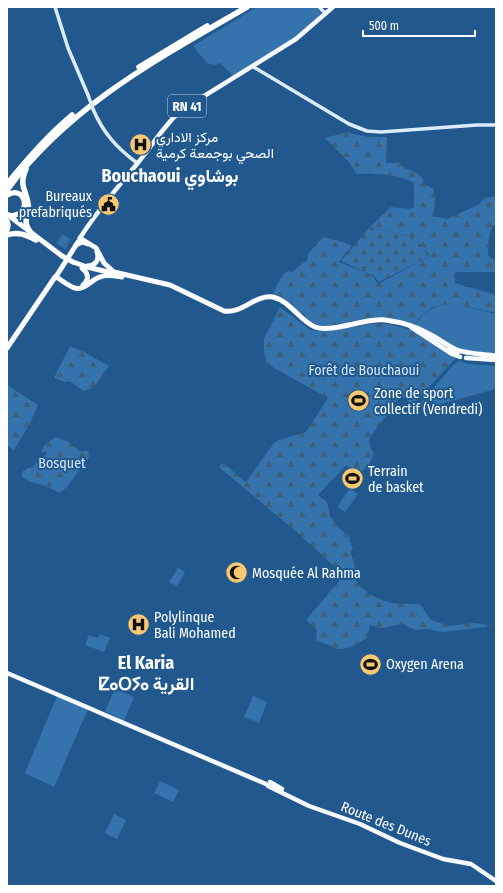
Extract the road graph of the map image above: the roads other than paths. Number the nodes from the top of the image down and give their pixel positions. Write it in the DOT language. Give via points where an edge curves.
graph roads {
  1 [pos="55,7"];
  2 [pos="240,7"];
  3 [pos="247,7"];
  4 [pos="319,7"];
  5 [pos="333,7"];
  6 [pos="326,13"];
  7 [pos="252,66"];
  8 [pos="496,125"];
  9 [pos="29,163"];
  10 [pos="137,163"];
  11 [pos="21,166"];
  12 [pos="7,176"];
  13 [pos="7,184"];
  14 [pos="7,190"];
  15 [pos="7,195"];
  16 [pos="7,216"];
  17 [pos="7,221"];
  18 [pos="7,230"];
  19 [pos="31,233"];
  20 [pos="7,235"];
  21 [pos="81,237"];
  22 [pos="36,240"];
  23 [pos="87,242"];
  24 [pos="76,245"];
  25 [pos="61,257"];
  26 [pos="82,267"];
  27 [pos="56,275"];
  28 [pos="125,276"];
  29 [pos="63,280"];
  30 [pos="49,285"];
  31 [pos="426,332"];
  32 [pos="7,346"];
  33 [pos="463,355"];
  34 [pos="496,358"];
  35 [pos="7,672"];
  36 [pos="496,880"];
  1 -- 10 [label="main road, bridge" via="68,48 97,120 121,151"];
  2 -- 11 [label="highway" via="116,82 57,128"];
  3 -- 9 [label="highway" via="117,85 70,122"];
  4 -- 6 [label="main road"];
  5 -- 6 [label="main road, RN 41"];
  6 -- 7 [label="main road, RN 41" via="296,39"];
  7 -- 8 [label="main road" via="349,124 366,131"];
  7 -- 10 [label="main road, RN 41" via="180,111"];
  9 -- 14 [label="highway"];
  9 -- 19 [label="highway" via="23,177 23,186 29,204 26,223"];
  10 -- 21 [label="main road, RN 41"];
  11 -- 12 [label="highway"];
  11 -- 13 [label="highway"];
  15 -- 16 [label="highway" via="18,194 25,203 21,213"];
  16 -- 19 [label="highway"];
  16 -- 22 [label="highway"];
  17 -- 18 [label="highway"];
  19 -- 25 [label="highway"];
  20 -- 22 [label="highway" via="22,234"];
  21 -- 23 [label="highway"];
  21 -- 24 [label="highway, RN 41"];
  21 -- 27 [label="highway, RN 41"];
  22 -- 25 [label="highway"];
  23 -- 24 [label="highway"];
  23 -- 26 [label="highway" via="97,251 98,257 93,265"];
  23 -- 28 [label="highway" via="98,250 107,267"];
  24 -- 27 [label="highway, RN 41"];
  25 -- 26 [label="highway, bridge"];
  26 -- 28 [label="highway"];
  26 -- 29 [label="highway" via="87,273 87,281 82,286 74,286"];
  27 -- 29 [label="highway"];
  27 -- 30 [label="highway, RN 41"];
  27 -- 32 [label="highway, RN 41"];
  28 -- 29 [label="highway" via="103,276 78,289"];
  28 -- 31 [label="highway" via="170,285 227,311 237,310 263,298 274,297 318,327 377,320 405,324"];
  28 -- 33 [label="highway" via="170,287 227,314 262,301 273,300 316,329 375,322 411,327"];
  29 -- 30 [label="highway" via="57,280"];
  30 -- 32 [label="highway, RN 41"];
  31 -- 33 [label="main road"];
  31 -- 34 [label="highway" via="459,350"];
  33 -- 34 [label="highway"];
  35 -- 36 [label="main road, Route des Dunes" via="311,804 360,822 398,841 440,856 471,862"];
}
